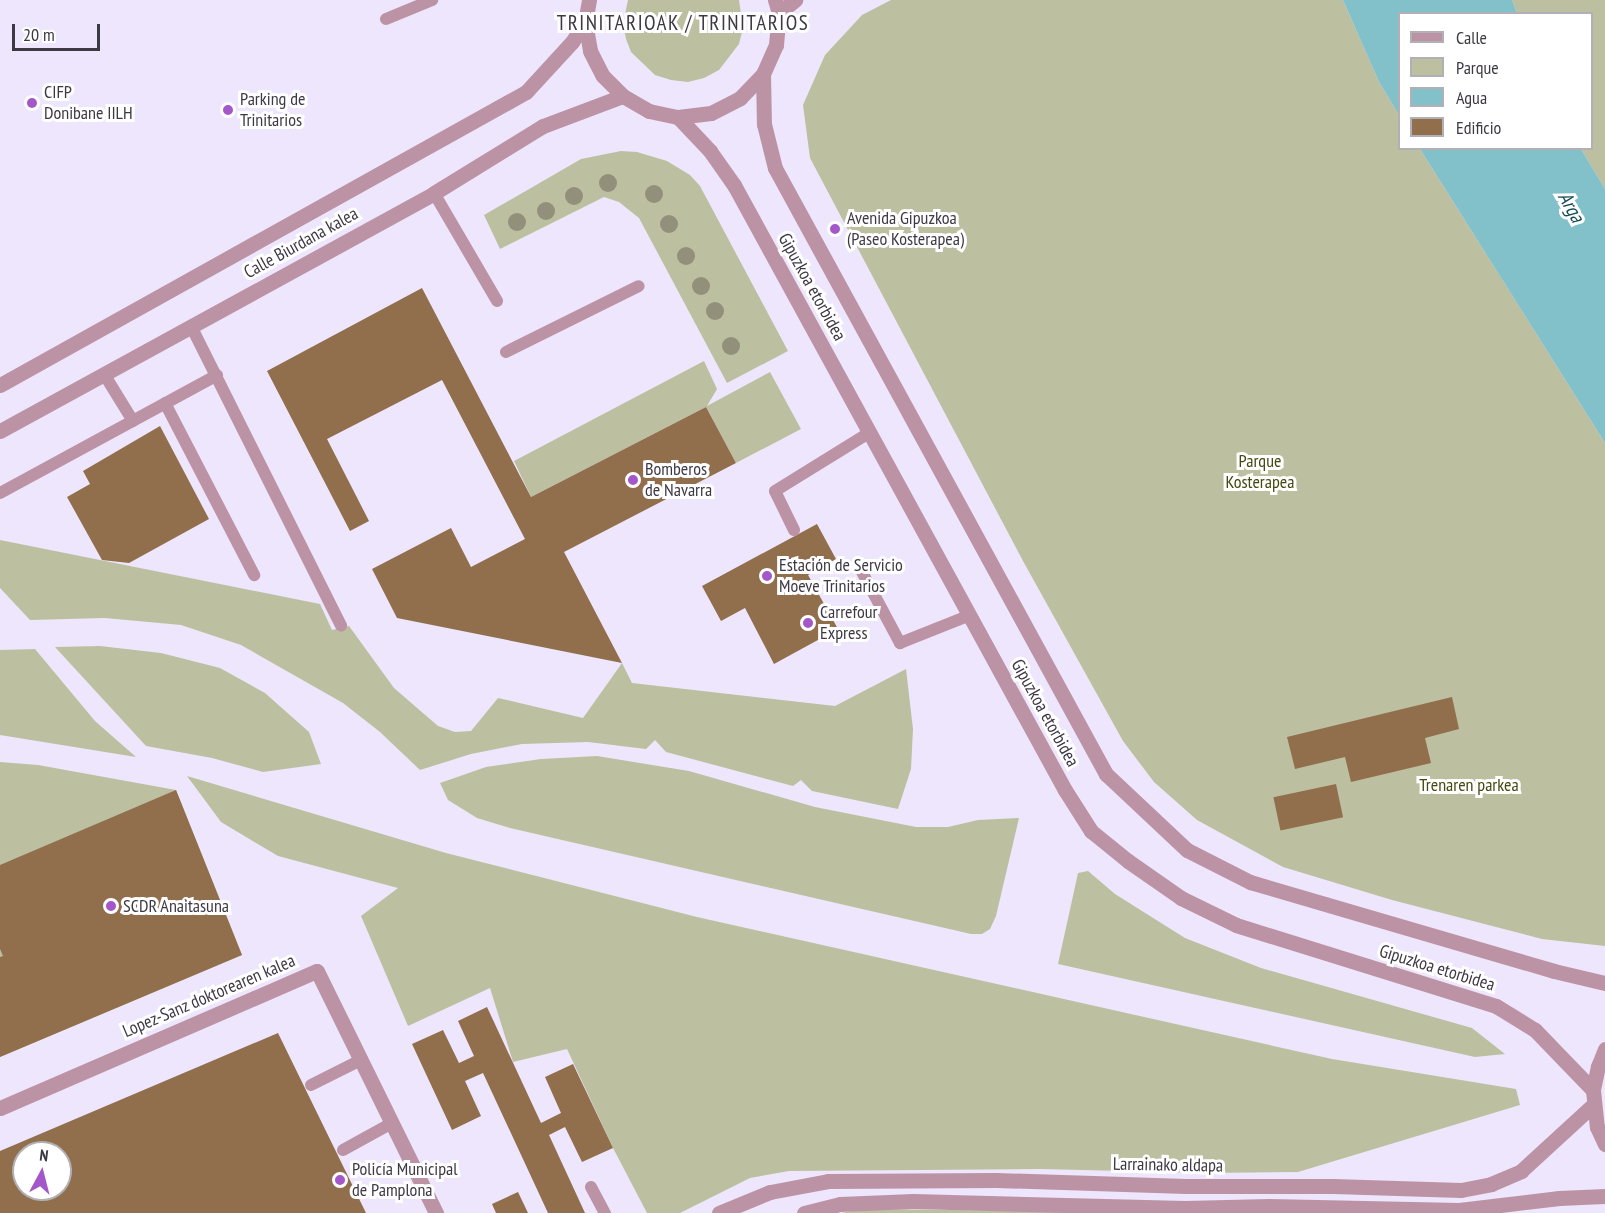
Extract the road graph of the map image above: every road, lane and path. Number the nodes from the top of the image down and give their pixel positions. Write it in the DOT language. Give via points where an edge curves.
graph roads {
  1 [pos="432,0"];
  2 [pos="589,0"];
  3 [pos="795,0"];
  4 [pos="777,7"];
  5 [pos="386,19"];
  6 [pos="585,22"];
  7 [pos="763,74"];
  8 [pos="623,96"];
  9 [pos="678,117"];
  10 [pos="434,193"];
  11 [pos="639,286"];
  12 [pos="496,301"];
  13 [pos="191,326"];
  14 [pos="506,352"];
  15 [pos="104,375"];
  16 [pos="217,375"];
  17 [pos="0,385"];
  18 [pos="165,403"];
  19 [pos="133,421"];
  20 [pos="0,431"];
  21 [pos="870,433"];
  22 [pos="0,493"];
  23 [pos="794,530"];
  24 [pos="861,570"];
  25 [pos="254,575"];
  26 [pos="968,616"];
  27 [pos="340,625"];
  28 [pos="1605,983"];
  29 [pos="1605,1049"];
  30 [pos="361,1060"];
  31 [pos="311,1085"];
  32 [pos="1593,1098"];
  33 [pos="0,1108"];
  34 [pos="392,1123"];
  35 [pos="1605,1144"];
  36 [pos="344,1150"];
  37 [pos="591,1187"];
  38 [pos="1605,1196"];
  39 [pos="436,1213"];
  40 [pos="605,1213"];
  41 [pos="719,1213"];
  42 [pos="804,1213"];
  1 -- 5 [label="lane"];
  2 -- 6 [label="street"];
  3 -- 4 [label="street"];
  4 -- 7 [label="street" via="776,45"];
  6 -- 8 [label="street" via="590,51 603,76"];
  6 -- 17 [label="street, Calle Biurdana kalea" via="526,92"];
  7 -- 9 [label="street" via="740,98 711,113"];
  7 -- 28 [label="street, Gipuzkoa etorbidea" via="764,124 775,168 1106,774 1187,850 1250,882"];
  8 -- 9 [label="street" via="649,111"];
  8 -- 10 [label="street, Calle Biurdana kalea" via="543,126"];
  9 -- 21 [label="street, Gipuzkoa etorbidea" via="710,151 734,185"];
  10 -- 12 [label="lane"];
  10 -- 13 [label="street, Calle Biurdana kalea"];
  11 -- 14 [label="lane"];
  13 -- 15 [label="street, Calle Biurdana kalea"];
  13 -- 16 [label="lane"];
  15 -- 19 [label="lane"];
  15 -- 20 [label="street, Calle Biurdana kalea"];
  16 -- 18 [label="lane"];
  16 -- 27 [label="lane"];
  18 -- 19 [label="lane"];
  18 -- 25 [label="lane"];
  19 -- 22 [label="lane"];
  21 -- 23 [label="lane" via="775,491"];
  21 -- 26 [label="street, Gipuzkoa etorbidea"];
  24 -- 26 [label="lane" via="900,643"];
  26 -- 32 [label="street, Gipuzkoa etorbidea" via="1091,831 1128,861 1181,898 1236,925 1496,1006 1536,1030"];
  29 -- 32 [label="street"];
  30 -- 31 [label="lane"];
  30 -- 33 [label="street, Lopez-Sanz doktorearen kalea" via="317,971"];
  30 -- 34 [label="street, Lopez-Sanz doktorearen kalea"];
  32 -- 35 [label="street" via="1597,1127"];
  32 -- 41 [label="street, Larrainako aldapa" via="1521,1171 1491,1184 1461,1190 996,1180 828,1181 770,1192"];
  34 -- 36 [label="lane"];
  34 -- 39 [label="street, Lopez-Sanz doktorearen kalea"];
  37 -- 40 [label="lane"];
  38 -- 42 [label="street" via="1459,1210 914,1201 840,1204"];
}
